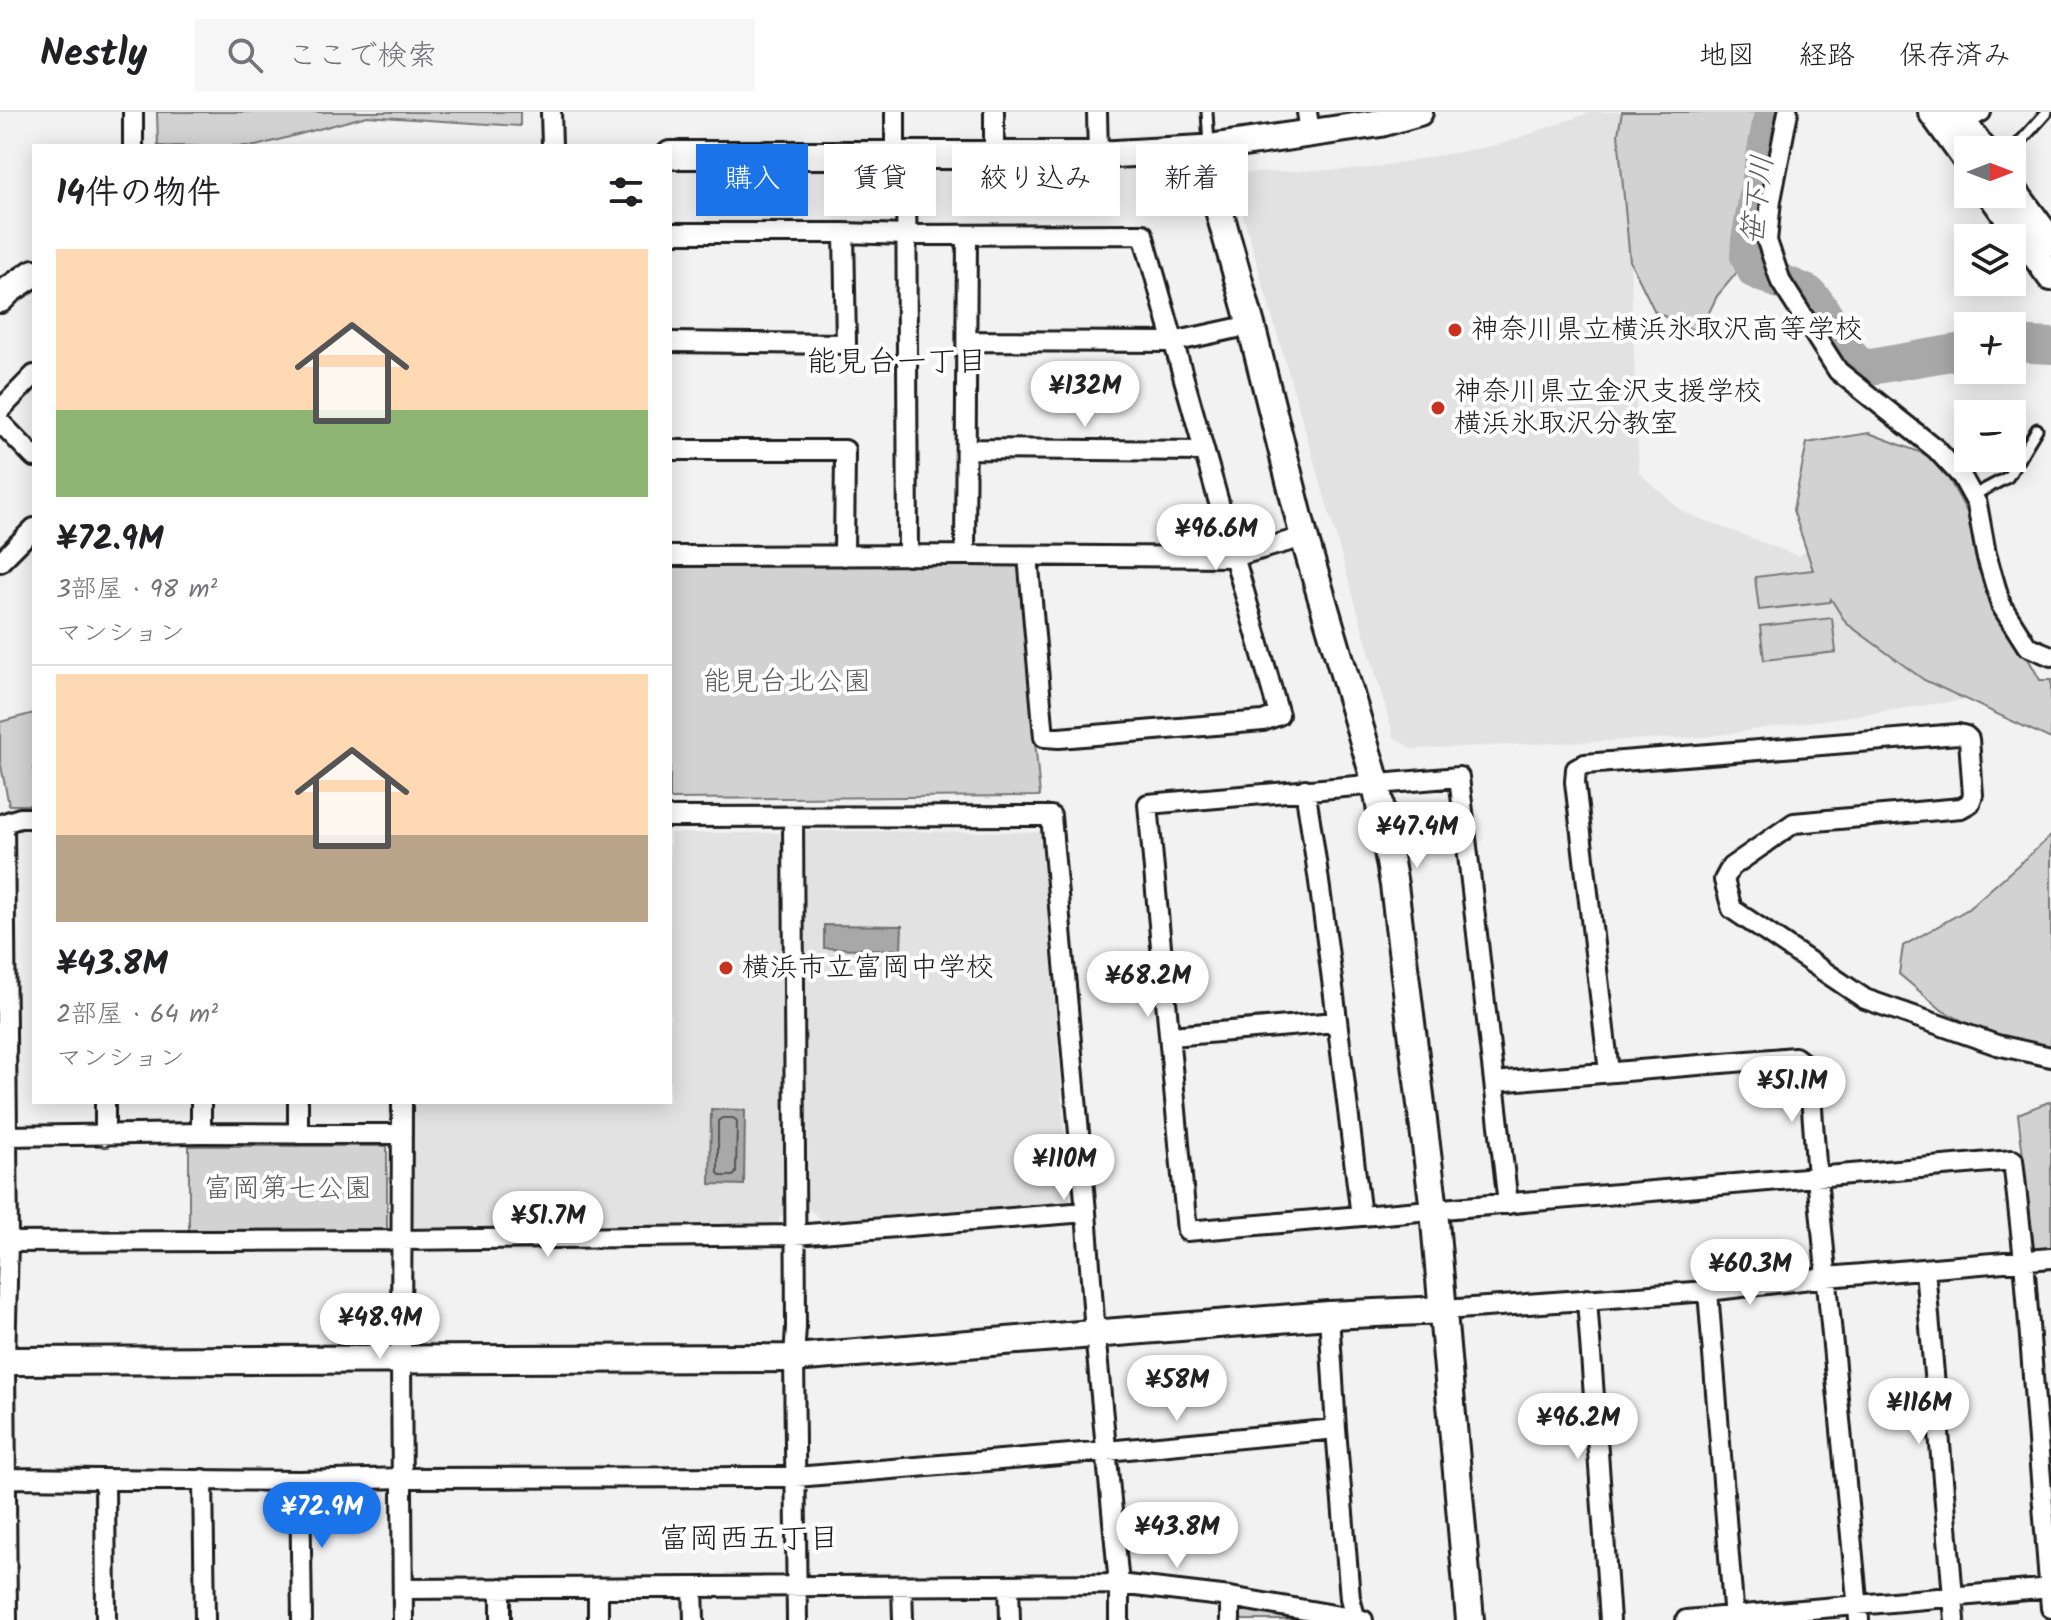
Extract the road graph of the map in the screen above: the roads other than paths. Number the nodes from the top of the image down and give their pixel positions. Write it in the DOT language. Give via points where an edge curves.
graph roads {
  1 [pos="133,112"];
  2 [pos="551,112"];
  3 [pos="895,112"];
  4 [pos="994,112"];
  5 [pos="1097,112"];
  6 [pos="1207,112"];
  7 [pos="1419,112"];
  8 [pos="1788,112"];
  9 [pos="1932,112"];
  10 [pos="2047,112"];
  11 [pos="1966,115"];
  12 [pos="1309,122"];
  13 [pos="1976,136"];
  14 [pos="2025,136"];
  15 [pos="1954,143"];
  16 [pos="133,144"];
  17 [pos="552,144"];
  18 [pos="899,144"];
  19 [pos="994,144"];
  20 [pos="1098,144"];
  21 [pos="1205,144"];
  22 [pos="1221,144"];
  23 [pos="672,155"];
  24 [pos="824,155"];
  25 [pos="2001,208"];
  26 [pos="2026,208"];
  27 [pos="906,216"];
  28 [pos="1223,216"];
  29 [pos="672,233"];
  30 [pos="844,233"];
  31 [pos="907,235"];
  32 [pos="967,235"];
  33 [pos="2051,242"];
  34 [pos="32,274"];
  35 [pos="2051,277"];
  36 [pos="0,299"];
  37 [pos="1251,325"];
  38 [pos="967,341"];
  39 [pos="672,342"];
  40 [pos="1173,342"];
  41 [pos="32,377"];
  42 [pos="0,410"];
  43 [pos="0,422"];
  44 [pos="2037,429"];
  45 [pos="967,449"];
  46 [pos="672,450"];
  47 [pos="1204,451"];
  48 [pos="32,455"];
  49 [pos="1972,496"];
  50 [pos="32,530"];
  51 [pos="1304,537"];
  52 [pos="965,555"];
  53 [pos="672,556"];
  54 [pos="844,556"];
  55 [pos="908,556"];
  56 [pos="1028,556"];
  57 [pos="1233,557"];
  58 [pos="0,562"];
  59 [pos="2051,656"];
  60 [pos="1376,783"];
  61 [pos="1305,789"];
  62 [pos="672,817"];
  63 [pos="793,817"];
  64 [pos="32,818"];
  65 [pos="1336,1022"];
  66 [pos="1171,1036"];
  67 [pos="2051,1057"];
  68 [pos="1609,1072"];
  69 [pos="1494,1082"];
  70 [pos="105,1104"];
  71 [pos="201,1104"];
  72 [pos="298,1104"];
  73 [pos="402,1104"];
  74 [pos="201,1133"];
  75 [pos="298,1134"];
  76 [pos="402,1134"];
  77 [pos="6,1136"];
  78 [pos="105,1136"];
  79 [pos="1817,1177"];
  80 [pos="1508,1204"];
  81 [pos="1434,1210"];
  82 [pos="1086,1212"];
  83 [pos="1361,1216"];
  84 [pos="795,1235"];
  85 [pos="401,1240"];
  86 [pos="8,1242"];
  87 [pos="2051,1258"];
  88 [pos="2024,1260"];
  89 [pos="1925,1269"];
  90 [pos="1827,1277"];
  91 [pos="1708,1291"];
  92 [pos="1587,1299"];
  93 [pos="1444,1310"];
  94 [pos="1329,1315"];
  95 [pos="1095,1333"];
  96 [pos="794,1358"];
  97 [pos="401,1359"];
  98 [pos="5,1361"];
  99 [pos="1336,1429"];
  100 [pos="1107,1451"];
  101 [pos="796,1477"];
  102 [pos="6,1478"];
  103 [pos="401,1478"];
  104 [pos="203,1479"];
  105 [pos="105,1480"];
  106 [pos="300,1481"];
  107 [pos="1119,1584"];
  108 [pos="1009,1585"];
  109 [pos="797,1586"];
  110 [pos="902,1586"];
  111 [pos="693,1587"];
  112 [pos="501,1588"];
  113 [pos="598,1588"];
  114 [pos="2050,1588"];
  115 [pos="403,1589"];
  116 [pos="1230,1597"];
  117 [pos="1953,1597"];
  118 [pos="2051,1608"];
  119 [pos="1858,1612"];
  120 [pos="1734,1618"];
  121 [pos="7,1620"];
  122 [pos="106,1620"];
  123 [pos="205,1620"];
  124 [pos="302,1620"];
  125 [pos="403,1620"];
  126 [pos="501,1620"];
  127 [pos="598,1620"];
  128 [pos="694,1620"];
  129 [pos="797,1620"];
  130 [pos="903,1620"];
  131 [pos="1010,1620"];
  132 [pos="1119,1620"];
  133 [pos="1230,1620"];
  134 [pos="1358,1620"];
  135 [pos="1470,1620"];
  136 [pos="1610,1620"];
  137 [pos="1686,1620"];
  138 [pos="1955,1620"];
  1 -- 16 [label="street"];
  2 -- 17 [label="street"];
  3 -- 18 [label="street"];
  4 -- 19 [label="street"];
  5 -- 20 [label="street"];
  6 -- 21 [label="lane"];
  7 -- 12 [label="street" via="1381,123"];
  8 -- 49 [label="street" via="1767,241 1781,282 1838,371 1951,463"];
  9 -- 15 [label="street"];
  10 -- 14 [label="lane"];
  11 -- 13 [label="street"];
  12 -- 22 [label="street"];
  23 -- 24 [label="street"];
  25 -- 35 [label="street"];
  26 -- 33 [label="street"];
  27 -- 31 [label="street"];
  28 -- 37 [label="street"];
  29 -- 30 [label="street"];
  30 -- 31 [label="street"];
  30 -- 39 [label="street" via="846,344"];
  31 -- 32 [label="street"];
  31 -- 55 [label="street"];
  32 -- 38 [label="street"];
  32 -- 40 [label="street" via="1143,234"];
  34 -- 36 [label="street"];
  37 -- 40 [label="street"];
  37 -- 51 [label="street"];
  38 -- 40 [label="street"];
  38 -- 45 [label="street"];
  40 -- 47 [label="street"];
  41 -- 42 [label="street"];
  43 -- 48 [label="street"];
  44 -- 49 [label="lane" via="2008,477"];
  45 -- 47 [label="street"];
  45 -- 52 [label="street"];
  46 -- 54 [label="street" via="845,450"];
  47 -- 57 [label="street"];
  49 -- 59 [label="street" via="2001,605 2027,646"];
  50 -- 58 [label="street"];
  51 -- 57 [label="street"];
  51 -- 60 [label="street"];
  52 -- 55 [label="street"];
  52 -- 56 [label="street"];
  53 -- 54 [label="street"];
  54 -- 55 [label="street"];
  56 -- 57 [label="street"];
  56 -- 57 [label="street" via="1042,724 1044,737 1052,738 1263,721 1279,715"];
  60 -- 61 [label="street"];
  60 -- 69 [label="street" via="1459,777"];
  60 -- 81 [label="street" via="1394,885"];
  61 -- 65 [label="street"];
  61 -- 66 [label="street" via="1148,804"];
  62 -- 63 [label="street"];
  63 -- 82 [label="street" via="1051,816"];
  63 -- 84 [label="street"];
  64 -- 77 [label="street" via="4,823"];
  65 -- 66 [label="street"];
  65 -- 83 [label="street"];
  66 -- 83 [label="street" via="1187,1231"];
  67 -- 68 [label="street" via="1997,1045 1865,999 1732,909 1724,880 1731,867 1794,823 1970,803 1969,739 1958,734 1585,764 1576,769"];
  68 -- 69 [label="street"];
  68 -- 79 [label="street" via="1795,1057 1809,1068"];
  69 -- 80 [label="street"];
  70 -- 78 [label="street"];
  71 -- 74 [label="street"];
  72 -- 75 [label="street"];
  73 -- 76 [label="street"];
  74 -- 75 [label="street"];
  74 -- 78 [label="street"];
  75 -- 76 [label="street"];
  76 -- 85 [label="street"];
  77 -- 78 [label="street"];
  77 -- 86 [label="street"];
  79 -- 80 [label="street"];
  79 -- 88 [label="street" via="2013,1160"];
  79 -- 90 [label="street"];
  80 -- 81 [label="street"];
  81 -- 83 [label="street"];
  81 -- 93 [label="street"];
  82 -- 84 [label="street"];
  82 -- 95 [label="street"];
  84 -- 85 [label="street"];
  84 -- 96 [label="street"];
  85 -- 86 [label="street"];
  85 -- 97 [label="street"];
  86 -- 98 [label="street"];
  87 -- 88 [label="street"];
  88 -- 89 [label="street"];
  88 -- 114 [label="street"];
  89 -- 90 [label="street"];
  89 -- 117 [label="street"];
  90 -- 91 [label="street"];
  90 -- 119 [label="street"];
  91 -- 92 [label="street"];
  91 -- 120 [label="street"];
  92 -- 93 [label="street"];
  92 -- 136 [label="street"];
  93 -- 94 [label="street"];
  93 -- 135 [label="street"];
  94 -- 95 [label="street"];
  94 -- 99 [label="street"];
  95 -- 96 [label="street"];
  95 -- 100 [label="street"];
  96 -- 97 [label="street"];
  96 -- 101 [label="street"];
  97 -- 98 [label="street"];
  97 -- 103 [label="street"];
  98 -- 102 [label="street"];
  99 -- 100 [label="street"];
  99 -- 134 [label="street" via="1350,1598"];
  100 -- 101 [label="street"];
  100 -- 107 [label="street"];
  101 -- 103 [label="street"];
  101 -- 109 [label="street"];
  102 -- 105 [label="street"];
  102 -- 121 [label="street"];
  103 -- 106 [label="street"];
  103 -- 115 [label="street"];
  104 -- 105 [label="street"];
  104 -- 106 [label="street"];
  104 -- 123 [label="street"];
  105 -- 122 [label="street"];
  106 -- 124 [label="street"];
  107 -- 108 [label="street"];
  107 -- 116 [label="street"];
  107 -- 132 [label="street"];
  108 -- 110 [label="street"];
  108 -- 131 [label="street"];
  109 -- 110 [label="street"];
  109 -- 111 [label="street"];
  109 -- 129 [label="street"];
  110 -- 130 [label="street"];
  111 -- 113 [label="street"];
  111 -- 128 [label="street"];
  112 -- 113 [label="street"];
  112 -- 115 [label="street"];
  112 -- 126 [label="street"];
  113 -- 127 [label="street"];
  114 -- 117 [label="street"];
  114 -- 118 [label="street"];
  115 -- 125 [label="street"];
  116 -- 133 [label="street"];
  116 -- 134 [label="street"];
  117 -- 119 [label="street"];
  117 -- 138 [label="street"];
  119 -- 120 [label="street"];
  120 -- 137 [label="street"];
}
